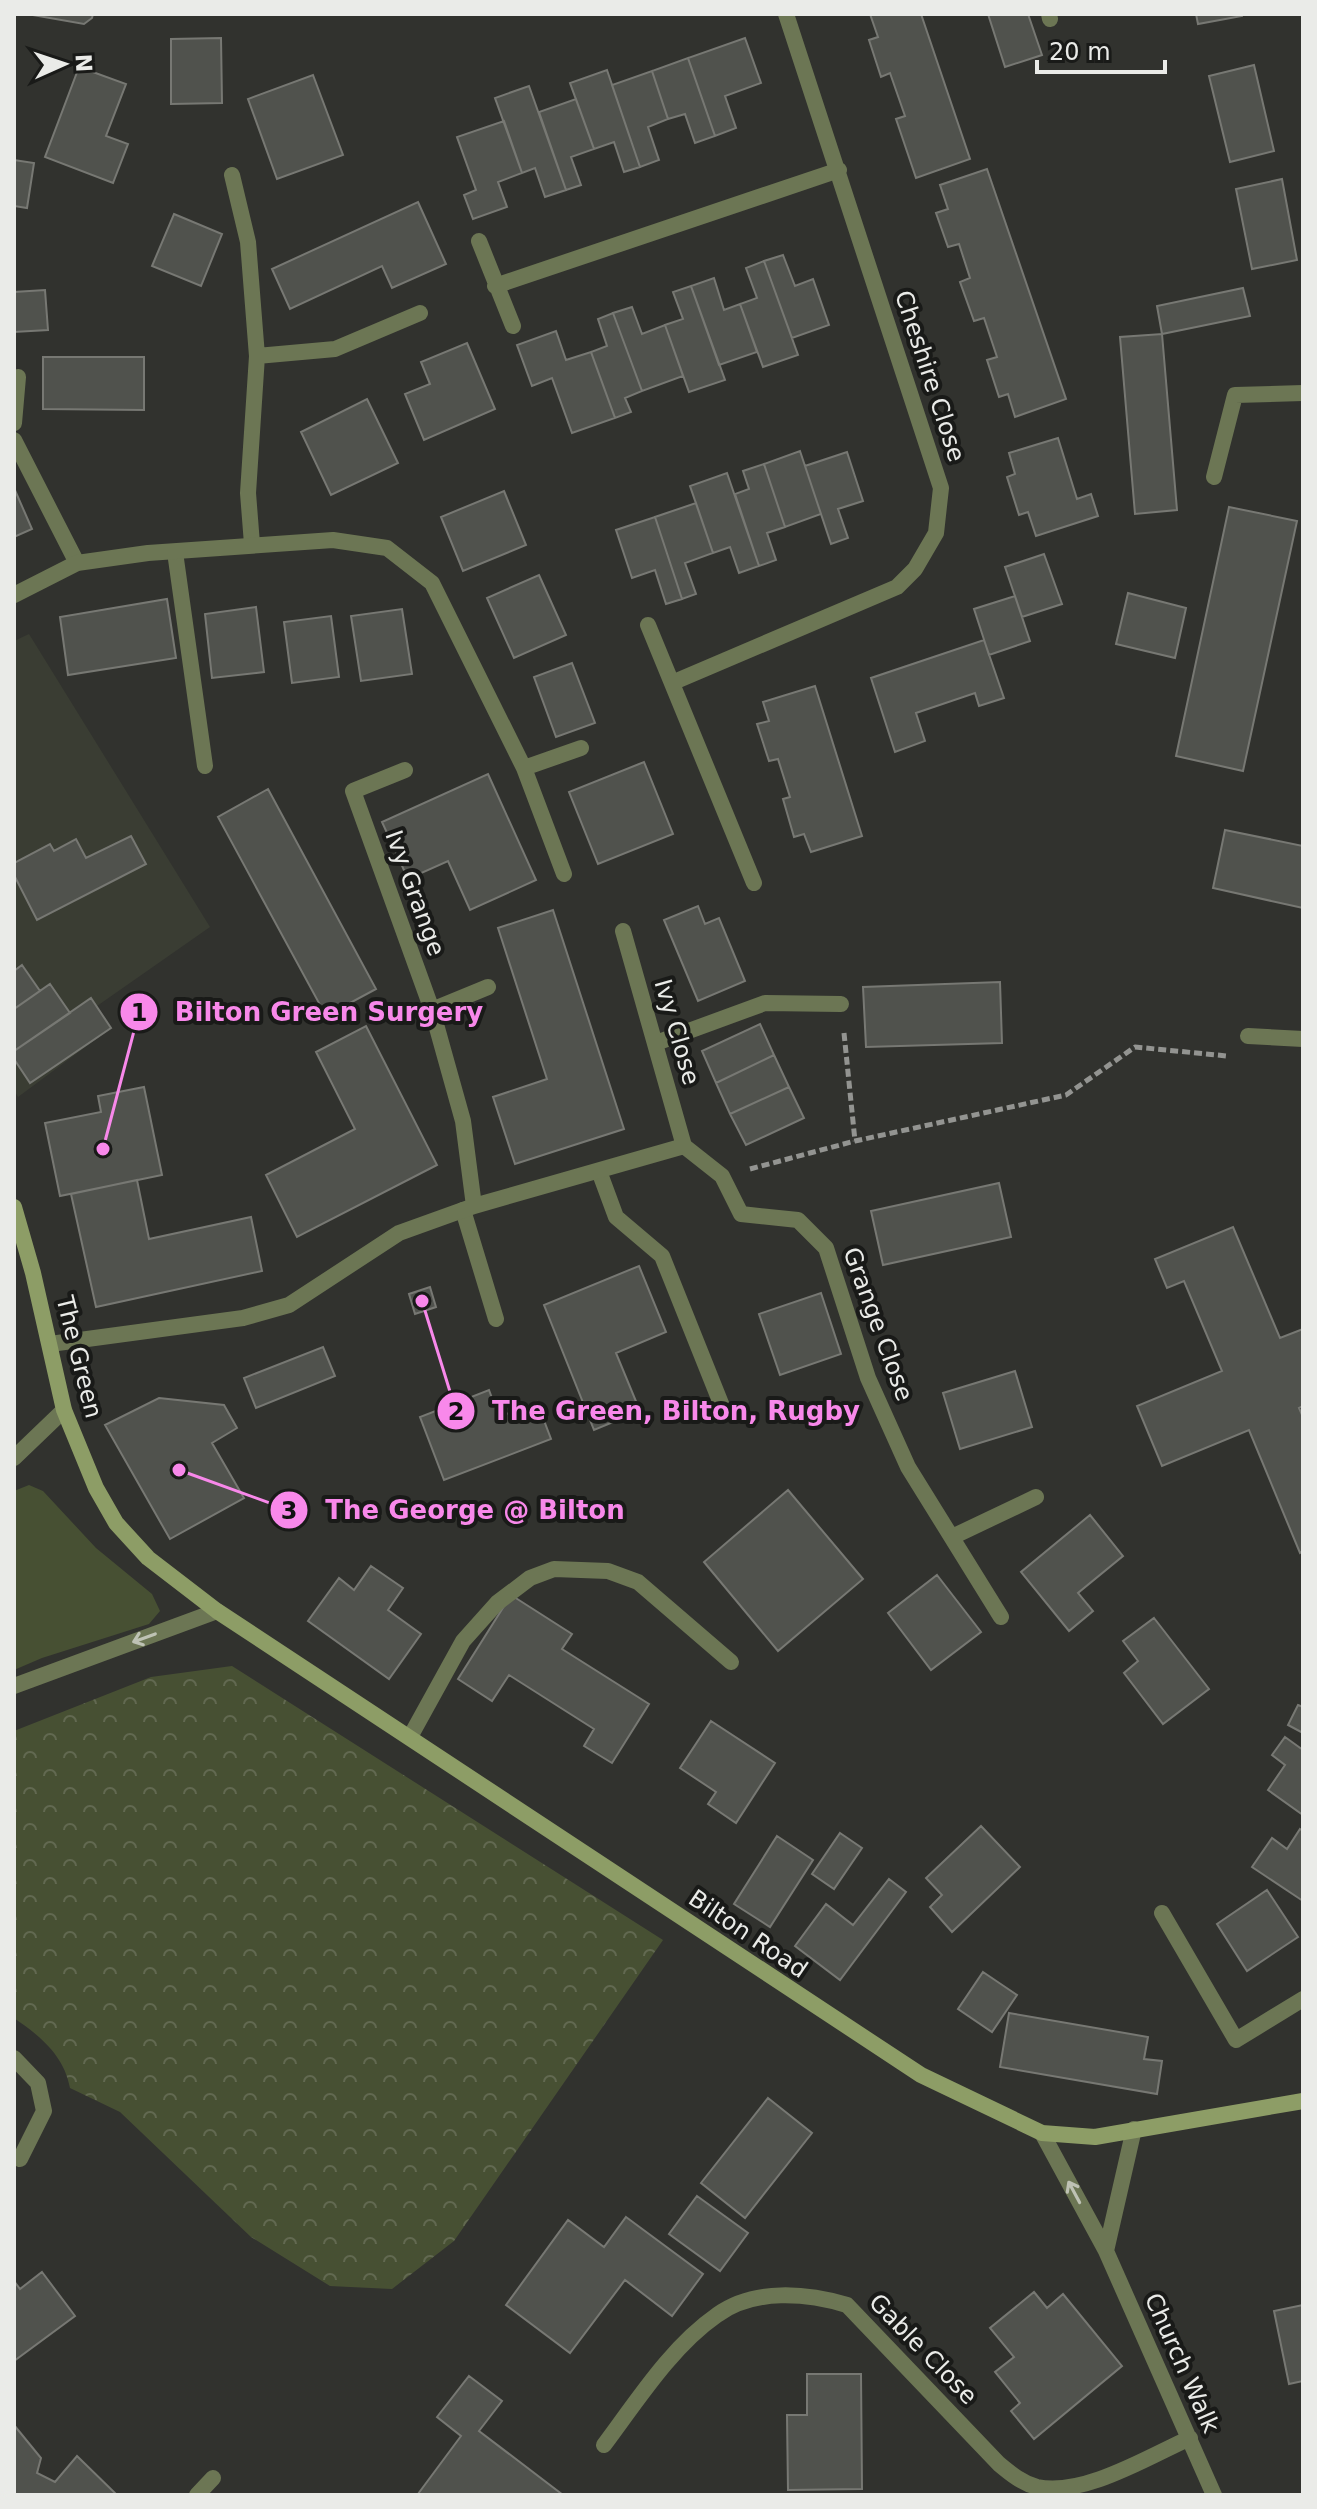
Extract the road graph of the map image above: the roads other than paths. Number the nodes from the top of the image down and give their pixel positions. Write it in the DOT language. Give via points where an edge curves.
graph roads {
  1 [pos="786,14"];
  2 [pos="839,170"];
  3 [pos="232,175"];
  4 [pos="479,241"];
  5 [pos="495,286"];
  6 [pos="420,313"];
  7 [pos="513,326"];
  8 [pos="257,356"];
  9 [pos="18,377"];
  10 [pos="1303,393"];
  11 [pos="14,423"];
  12 [pos="14,440"];
  13 [pos="1214,477"];
  14 [pos="252,544"];
  15 [pos="175,552"];
  16 [pos="77,563"];
  17 [pos="14,595"];
  18 [pos="648,625"];
  19 [pos="674,682"];
  20 [pos="581,748"];
  21 [pos="205,766"];
  22 [pos="524,768"];
  23 [pos="405,770"];
  24 [pos="564,874"];
  25 [pos="754,883"];
  26 [pos="623,931"];
  27 [pos="488,987"];
  28 [pos="841,1004"];
  29 [pos="432,1010"];
  30 [pos="1248,1036"];
  31 [pos="1303,1039"];
  32 [pos="656,1043"];
  33 [pos="684,1146"];
  34 [pos="599,1171"];
  35 [pos="14,1207"];
  36 [pos="469,1208"];
  37 [pos="496,1319"];
  38 [pos="50,1344"];
  39 [pos="722,1406"];
  40 [pos="64,1410"];
  41 [pos="14,1458"];
  42 [pos="1036,1497"];
  43 [pos="952,1537"];
  44 [pos="217,1611"];
  45 [pos="1001,1617"];
  46 [pos="731,1662"];
  47 [pos="14,1686"];
  48 [pos="410,1737"];
  49 [pos="1162,1913"];
  50 [pos="1303,1999"];
  51 [pos="14,2058"];
  52 [pos="1303,2101"];
  53 [pos="1134,2129"];
  54 [pos="1042,2133"];
  55 [pos="20,2159"];
  56 [pos="1106,2251"];
  57 [pos="1190,2438"];
  58 [pos="604,2445"];
  59 [pos="213,2478"];
  60 [pos="197,2495"];
  61 [pos="1214,2495"];
  1 -- 2 [label="street, Cheshire Close"];
  2 -- 5 [label="street"];
  2 -- 19 [label="street, Cheshire Close" via="941,488 936,533 915,569 897,587"];
  3 -- 8 [label="street" via="248,242"];
  4 -- 5 [label="street"];
  5 -- 7 [label="street"];
  6 -- 8 [label="street" via="335,349"];
  8 -- 14 [label="street" via="248,493"];
  9 -- 11 [label="street"];
  10 -- 13 [label="street" via="1235,395"];
  12 -- 16 [label="street"];
  14 -- 15 [label="street"];
  14 -- 22 [label="street" via="333,540 387,548 432,583"];
  15 -- 16 [label="street"];
  15 -- 21 [label="street"];
  16 -- 17 [label="street"];
  18 -- 19 [label="street"];
  19 -- 25 [label="street"];
  20 -- 22 [label="street"];
  22 -- 24 [label="street"];
  23 -- 29 [label="street, Ivy Grange" via="353,791"];
  26 -- 32 [label="street, Ivy Close"];
  27 -- 29 [label="street"];
  28 -- 32 [label="street" via="765,1003"];
  29 -- 36 [label="street, Ivy Grange" via="463,1121"];
  30 -- 31 [label="street"];
  32 -- 33 [label="street, Ivy Close"];
  33 -- 34 [label="street"];
  33 -- 43 [label="street, Grange Close" via="722,1176 741,1214 798,1220 826,1248 868,1378 908,1467"];
  34 -- 36 [label="street"];
  34 -- 39 [label="street" via="616,1217 662,1256"];
  35 -- 38 [label="main road, The Green"];
  36 -- 37 [label="street, Ivy Grange"];
  36 -- 38 [label="street" via="399,1233 289,1305 243,1318"];
  38 -- 40 [label="main road, The Green"];
  40 -- 41 [label="street"];
  40 -- 44 [label="main road, The Green" via="116,1523 148,1558"];
  42 -- 43 [label="street"];
  43 -- 45 [label="street, Grange Close"];
  44 -- 47 [label="street, one-way"];
  44 -- 48 [label="main road, Bilton Road"];
  46 -- 48 [label="street" via="638,1582 608,1571 554,1569 530,1578 497,1603 463,1641"];
  48 -- 54 [label="main road, Bilton Road" via="921,2075"];
  49 -- 50 [label="street" via="1236,2040"];
  51 -- 55 [label="street" via="38,2083 44,2111"];
  52 -- 53 [label="main road, Bilton Road"];
  53 -- 54 [label="main road, Bilton Road" via="1095,2137"];
  53 -- 56 [label="street"];
  56 -- 54 [label="street, Church Walk, one-way"];
  56 -- 57 [label="street, Church Walk"];
  57 -- 58 [label="street, Gable Close" via="1087,2484 1037,2487 999,2464 847,2305 817,2296 781,2296 748,2301 718,2314 667,2362"];
  57 -- 61 [label="street, Church Walk"];
  59 -- 60 [label="street"];
}
